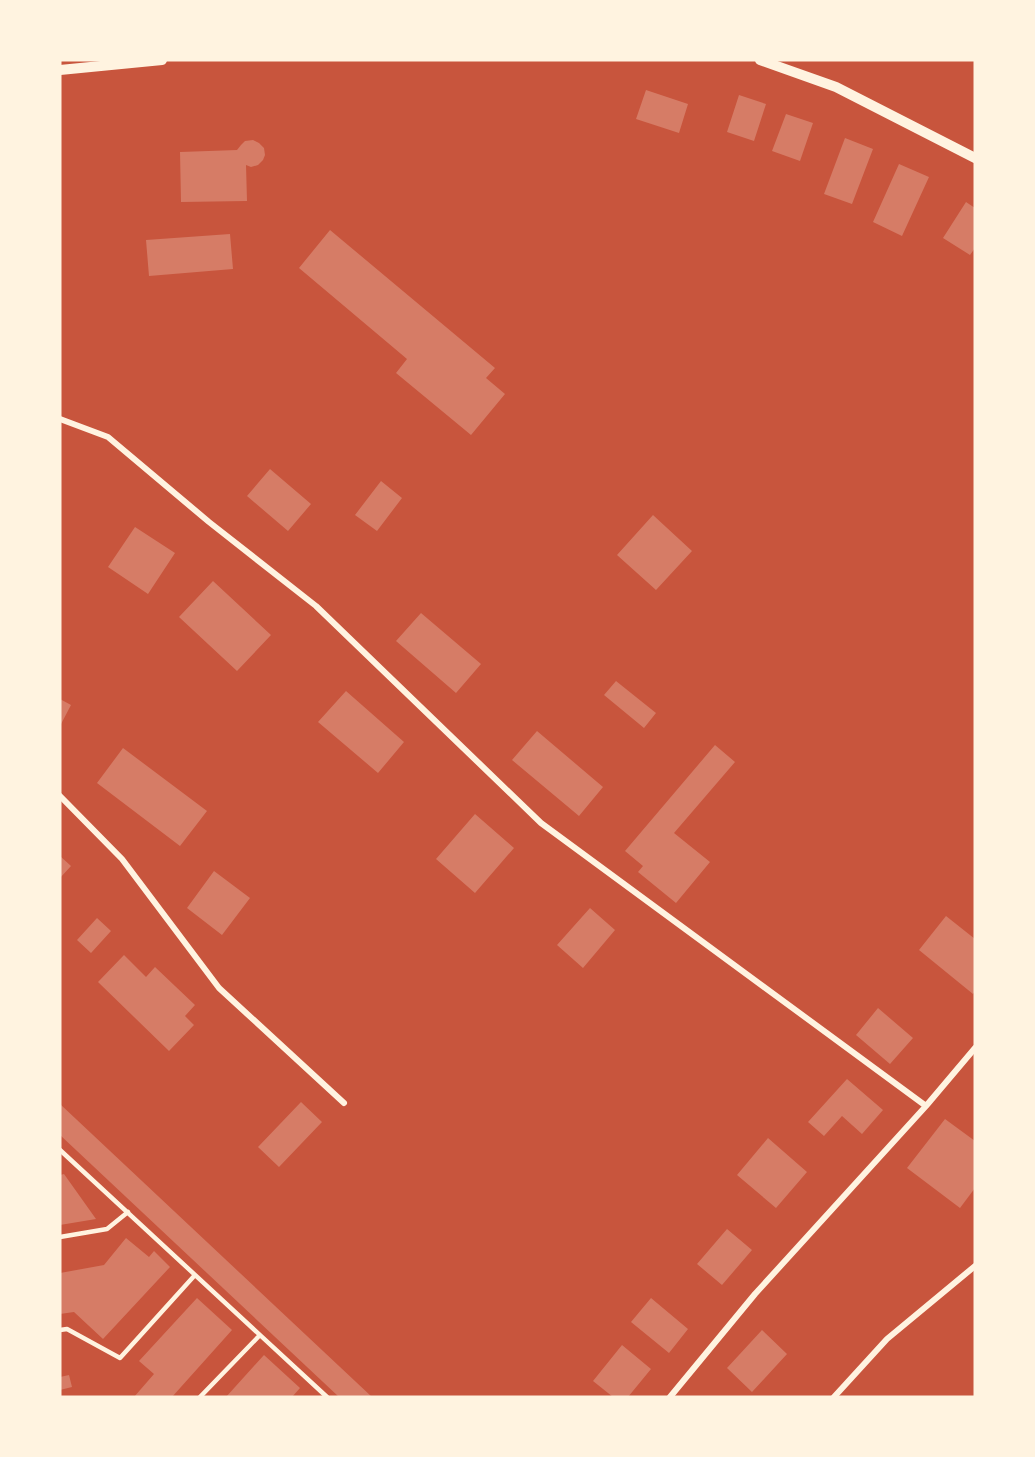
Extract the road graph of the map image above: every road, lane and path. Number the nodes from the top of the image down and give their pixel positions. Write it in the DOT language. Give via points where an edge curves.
graph roads {
  1 [pos="162,60"];
  2 [pos="760,60"];
  3 [pos="60,70"];
  4 [pos="975,158"];
  5 [pos="60,419"];
  6 [pos="60,796"];
  7 [pos="975,1048"];
  8 [pos="344,1102"];
  9 [pos="926,1107"];
  10 [pos="60,1150"];
  11 [pos="69,1157"];
  12 [pos="60,1158"];
  13 [pos="128,1212"];
  14 [pos="60,1237"];
  15 [pos="975,1266"];
  16 [pos="195,1275"];
  17 [pos="60,1330"];
  18 [pos="260,1335"];
  19 [pos="320,1395"];
  20 [pos="200,1397"];
  21 [pos="327,1397"];
  22 [pos="670,1397"];
  23 [pos="834,1397"];
  1 -- 3 [label="street"];
  2 -- 4 [label="street" via="836,87"];
  5 -- 9 [label="street" via="108,437 316,606 542,823"];
  6 -- 8 [label="street" via="122,859 219,988"];
  7 -- 9 [label="street"];
  9 -- 22 [label="street" via="755,1294"];
  10 -- 11 [label="lane"];
  11 -- 12 [label="lane"];
  11 -- 13 [label="lane"];
  13 -- 14 [label="lane" via="107,1229"];
  13 -- 16 [label="lane"];
  15 -- 23 [label="street" via="886,1339"];
  16 -- 17 [label="lane" via="120,1358 67,1329"];
  16 -- 18 [label="lane"];
  18 -- 19 [label="lane"];
  18 -- 20 [label="lane"];
  19 -- 21 [label="lane"];
}
